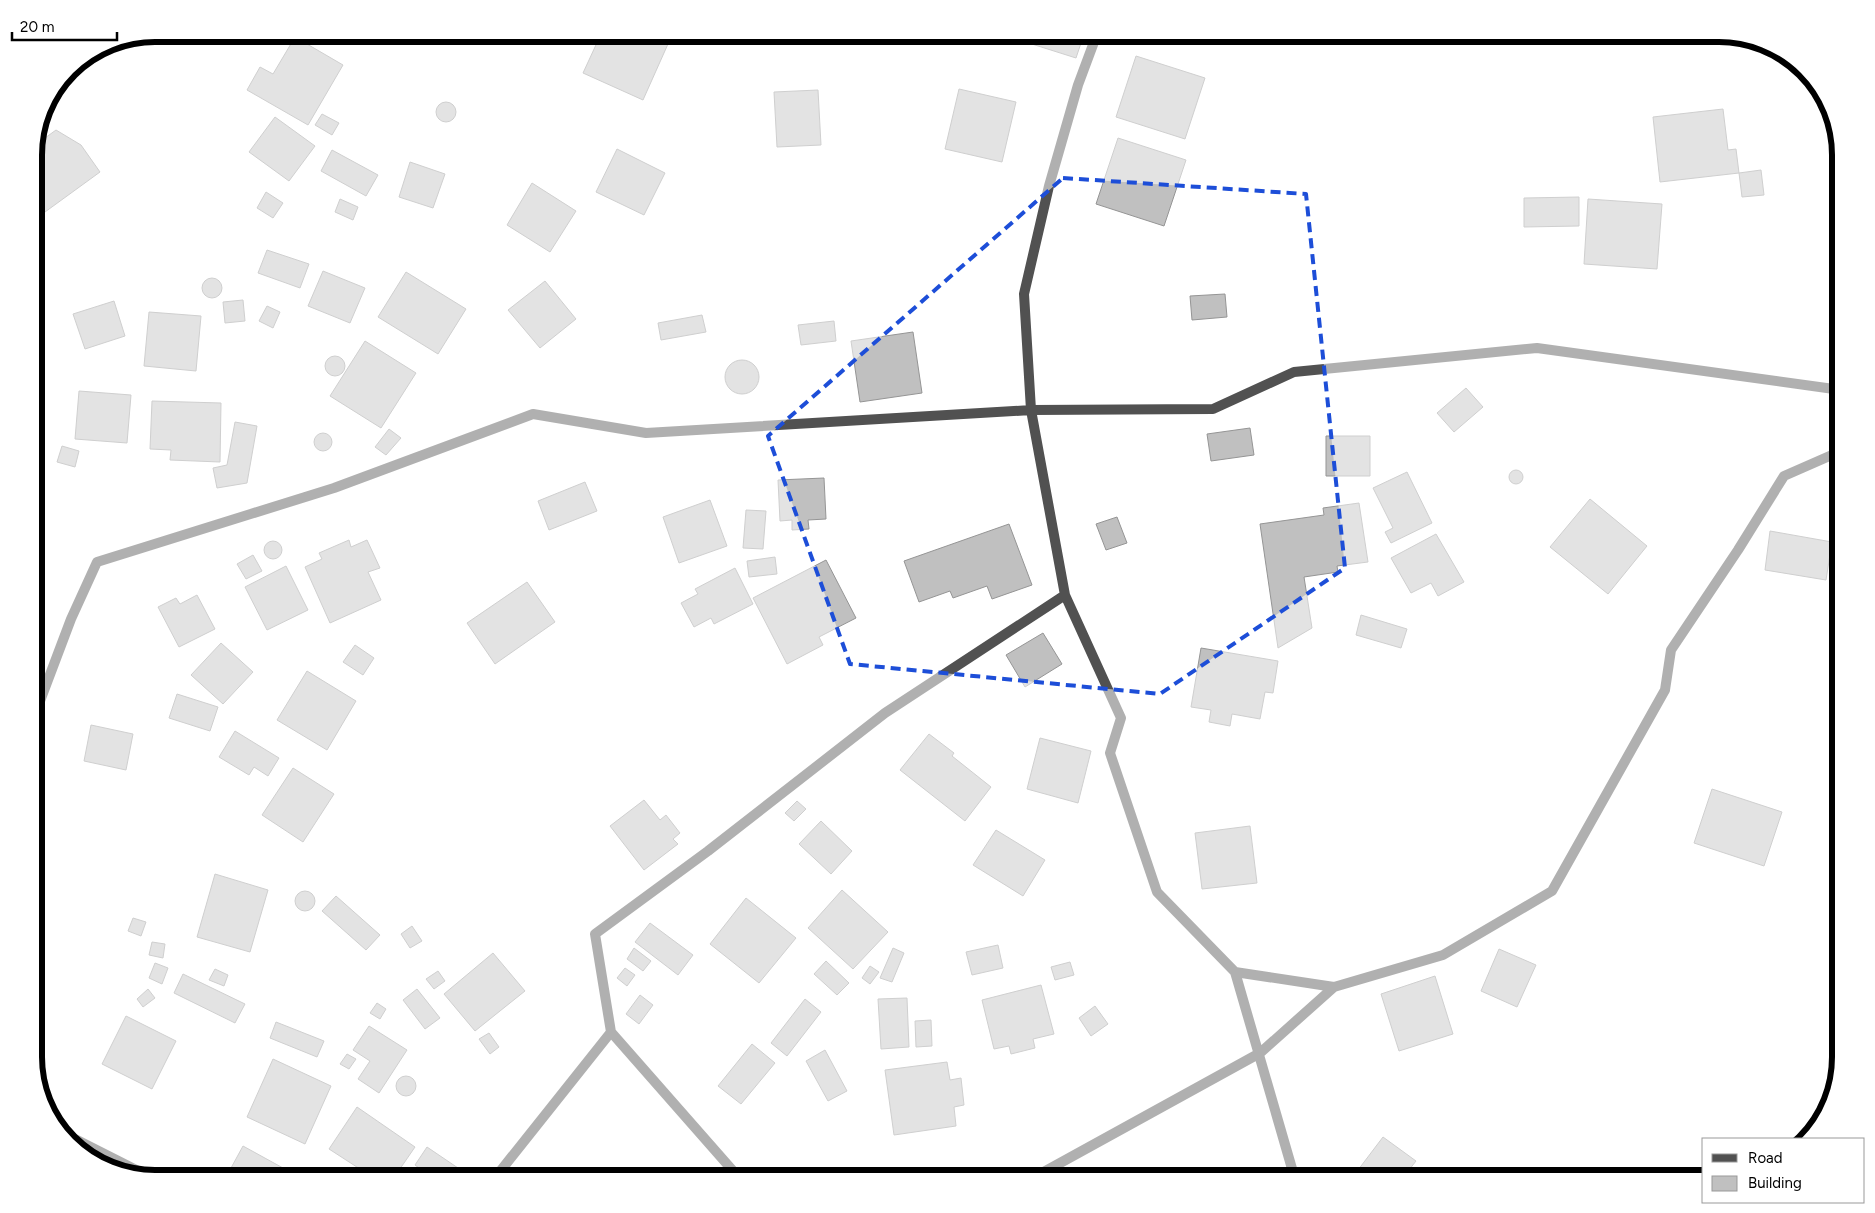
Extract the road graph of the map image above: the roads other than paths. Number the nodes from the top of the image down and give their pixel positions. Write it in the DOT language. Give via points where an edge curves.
graph roads {
  1 [pos="1094,42"];
  2 [pos="1832,389"];
  3 [pos="1031,410"];
  4 [pos="1832,455"];
  5 [pos="1065,595"];
  6 [pos="43,693"];
  7 [pos="1235,972"];
  8 [pos="1334,986"];
  9 [pos="611,1032"];
  10 [pos="1260,1053"];
  11 [pos="80,1141"];
  12 [pos="132,1168"];
  13 [pos="501,1170"];
  14 [pos="732,1170"];
  15 [pos="1047,1170"];
  16 [pos="1292,1170"];
  1 -- 3 [label="street" via="1049,186 1024,294"];
  2 -- 3 [label="street" via="1537,348 1294,372 1213,409"];
  3 -- 5 [label="street"];
  3 -- 6 [label="street" via="646,433 533,414 334,488 97,562"];
  4 -- 8 [label="street" via="1784,476 1670,650 1665,690 1552,891 1443,955"];
  5 -- 7 [label="street" via="1121,718 1110,753 1157,892"];
  5 -- 9 [label="street" via="885,713 595,934"];
  7 -- 8 [label="street"];
  7 -- 10 [label="street"];
  8 -- 10 [label="street"];
  9 -- 13 [label="street"];
  9 -- 14 [label="street"];
  10 -- 15 [label="street"];
  10 -- 16 [label="street"];
  11 -- 12 [label="street"];
}
